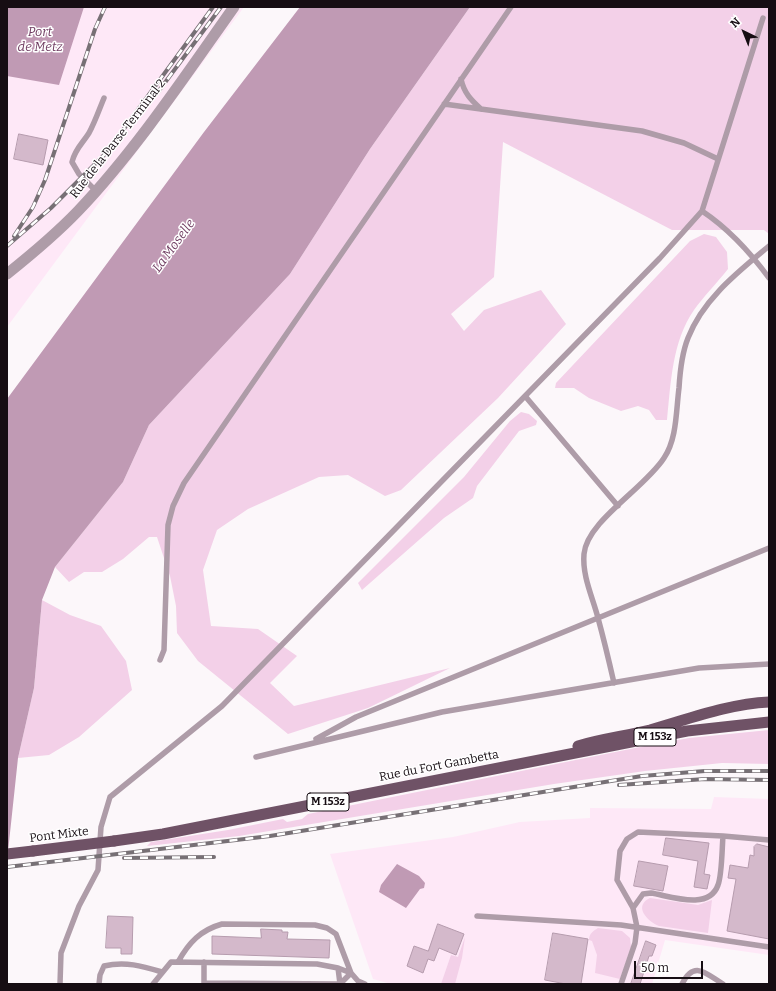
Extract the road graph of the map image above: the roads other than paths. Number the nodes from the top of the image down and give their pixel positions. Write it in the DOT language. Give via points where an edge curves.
graph roads {
  1 [pos="234,7"];
  2 [pos="511,7"];
  3 [pos="763,18"];
  4 [pos="461,79"];
  5 [pos="104,98"];
  6 [pos="444,104"];
  7 [pos="482,109"];
  8 [pos="718,159"];
  9 [pos="96,191"];
  10 [pos="702,211"];
  11 [pos="769,246"];
  12 [pos="755,258"];
  13 [pos="7,274"];
  14 [pos="769,278"];
  15 [pos="525,396"];
  16 [pos="618,506"];
  17 [pos="769,548"];
  18 [pos="598,618"];
  19 [pos="160,660"];
  20 [pos="769,664"];
  21 [pos="614,683"];
  22 [pos="769,702"];
  23 [pos="769,722"];
  24 [pos="309,743"];
  25 [pos="256,757"];
  26 [pos="542,759"];
  27 [pos="723,836"];
  28 [pos="769,840"];
  29 [pos="114,841"];
  30 [pos="7,854"];
  31 [pos="633,908"];
  32 [pos="477,916"];
  33 [pos="637,927"];
  34 [pos="769,946"];
  35 [pos="178,962"];
  36 [pos="204,962"];
  37 [pos="338,968"];
  38 [pos="162,972"];
  39 [pos="351,974"];
  40 [pos="60,984"];
  41 [pos="100,984"];
  42 [pos="153,984"];
  43 [pos="204,984"];
  44 [pos="340,984"];
  45 [pos="365,984"];
  46 [pos="621,984"];
  47 [pos="682,984"];
  48 [pos="722,984"];
  1 -- 9 [label="street, Rue de la Darse Terminal 2" via="137,140"];
  2 -- 4 [label="lane"];
  3 -- 8 [label="lane"];
  4 -- 6 [label="lane"];
  4 -- 7 [label="lane" via="470,100"];
  5 -- 9 [label="lane" via="86,136 75,150 72,162 79,174"];
  6 -- 7 [label="lane"];
  6 -- 19 [label="lane" via="184,483 173,506 168,525 164,650"];
  7 -- 8 [label="lane" via="642,131 684,143"];
  8 -- 10 [label="lane"];
  9 -- 13 [label="street, Rue de la Darse Terminal 2" via="44,243"];
  10 -- 12 [label="lane" via="747,248"];
  10 -- 15 [label="lane" via="682,235"];
  11 -- 12 [label="lane"];
  12 -- 14 [label="lane"];
  12 -- 16 [label="lane" via="724,285 698,316 687,338 672,441 655,472"];
  15 -- 16 [label="lane"];
  15 -- 40 [label="lane" via="222,706 110,797 101,827 98,870 61,953"];
  16 -- 18 [label="lane" via="601,522 584,553 585,575"];
  17 -- 18 [label="lane"];
  18 -- 21 [label="lane"];
  18 -- 24 [label="lane" via="356,717"];
  20 -- 21 [label="lane" via="699,668"];
  21 -- 24 [label="lane" via="442,712"];
  22 -- 26 [label="main road" via="703,714 648,730 596,741"];
  23 -- 26 [label="main road, Rue du Fort Gambetta / M 153z" via="687,731"];
  24 -- 25 [label="lane"];
  26 -- 29 [label="main road, Rue du Fort Gambetta / M 153z" via="163,834"];
  27 -- 28 [label="lane"];
  27 -- 31 [label="lane" via="718,885 712,894 702,900 643,894"];
  27 -- 31 [label="lane" via="638,832 627,839 620,851 616,880"];
  29 -- 30 [label="main road, Pont Mixte / M 153z, bridge"];
  31 -- 33 [label="lane"];
  32 -- 33 [label="lane"];
  33 -- 34 [label="lane"];
  33 -- 46 [label="lane" via="635,943"];
  35 -- 36 [label="lane"];
  35 -- 38 [label="lane" via="171,962"];
  35 -- 39 [label="lane" via="186,946 197,936 209,928 222,924 315,925 336,934"];
  36 -- 37 [label="lane" via="317,964"];
  36 -- 43 [label="lane"];
  37 -- 39 [label="lane"];
  37 -- 44 [label="lane"];
  38 -- 41 [label="lane" via="134,964 116,963 104,966"];
  38 -- 42 [label="lane"];
  39 -- 44 [label="lane"];
  39 -- 45 [label="lane"];
  43 -- 44 [label="lane"];
  47 -- 48 [label="lane" via="687,974 699,970"];
}
